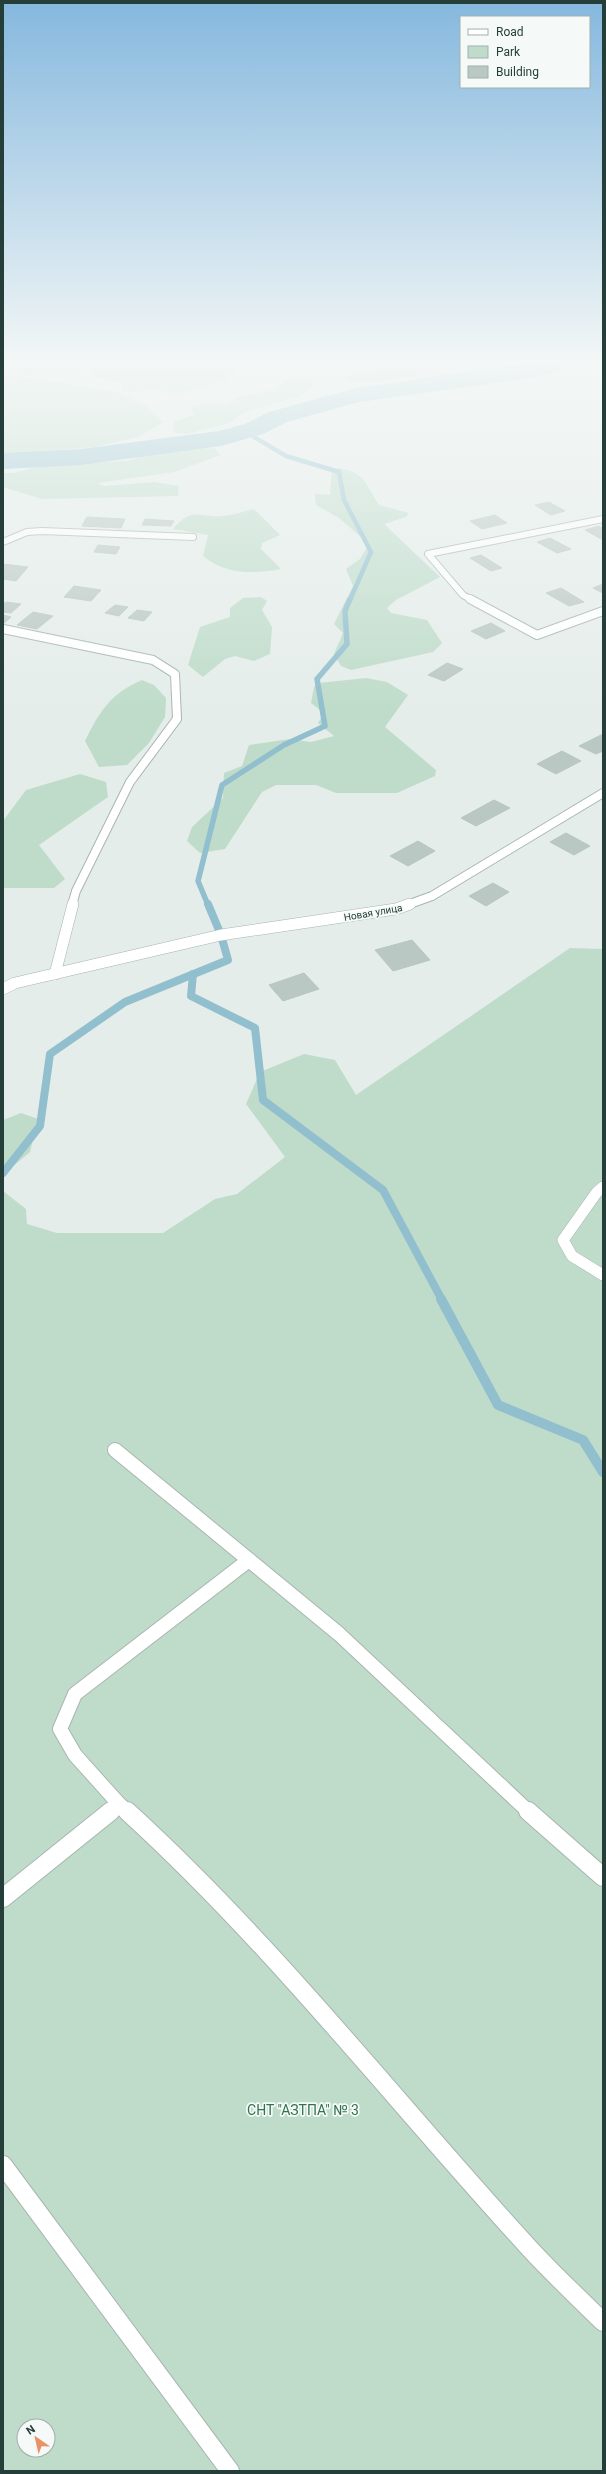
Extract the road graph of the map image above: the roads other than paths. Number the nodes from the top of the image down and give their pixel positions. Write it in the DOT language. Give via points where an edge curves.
graph roads {
  1 [pos="603,519"];
  2 [pos="194,537"];
  3 [pos="3,542"];
  4 [pos="603,611"];
  5 [pos="3,629"];
  6 [pos="603,793"];
  7 [pos="55,974"];
  8 [pos="3,989"];
  9 [pos="603,1187"];
  10 [pos="603,1275"];
  11 [pos="115,1450"];
  12 [pos="249,1560"];
  13 [pos="119,1804"];
  14 [pos="603,1877"];
  15 [pos="3,1898"];
  16 [pos="3,2165"];
  17 [pos="603,2322"];
  18 [pos="230,2471"];
  1 -- 4 [label="street" via="428,554 463,595 537,635"];
  2 -- 3 [label="street" via="42,531 27,532"];
  5 -- 7 [label="street" via="153,660 175,674 177,718 130,782 76,891"];
  6 -- 7 [label="street, Новая улица" via="432,896 396,909 221,935"];
  7 -- 8 [label="street, Новая улица" via="15,983"];
  9 -- 10 [label="street" via="563,1240 572,1256"];
  11 -- 12 [label="street"];
  12 -- 13 [label="street" via="75,1694 60,1729 75,1755"];
  12 -- 14 [label="street" via="339,1634 450,1736 496,1784"];
  13 -- 15 [label="street"];
  13 -- 17 [label="street" via="176,1856 286,1974 532,2251"];
  16 -- 18 [label="street"];
}
